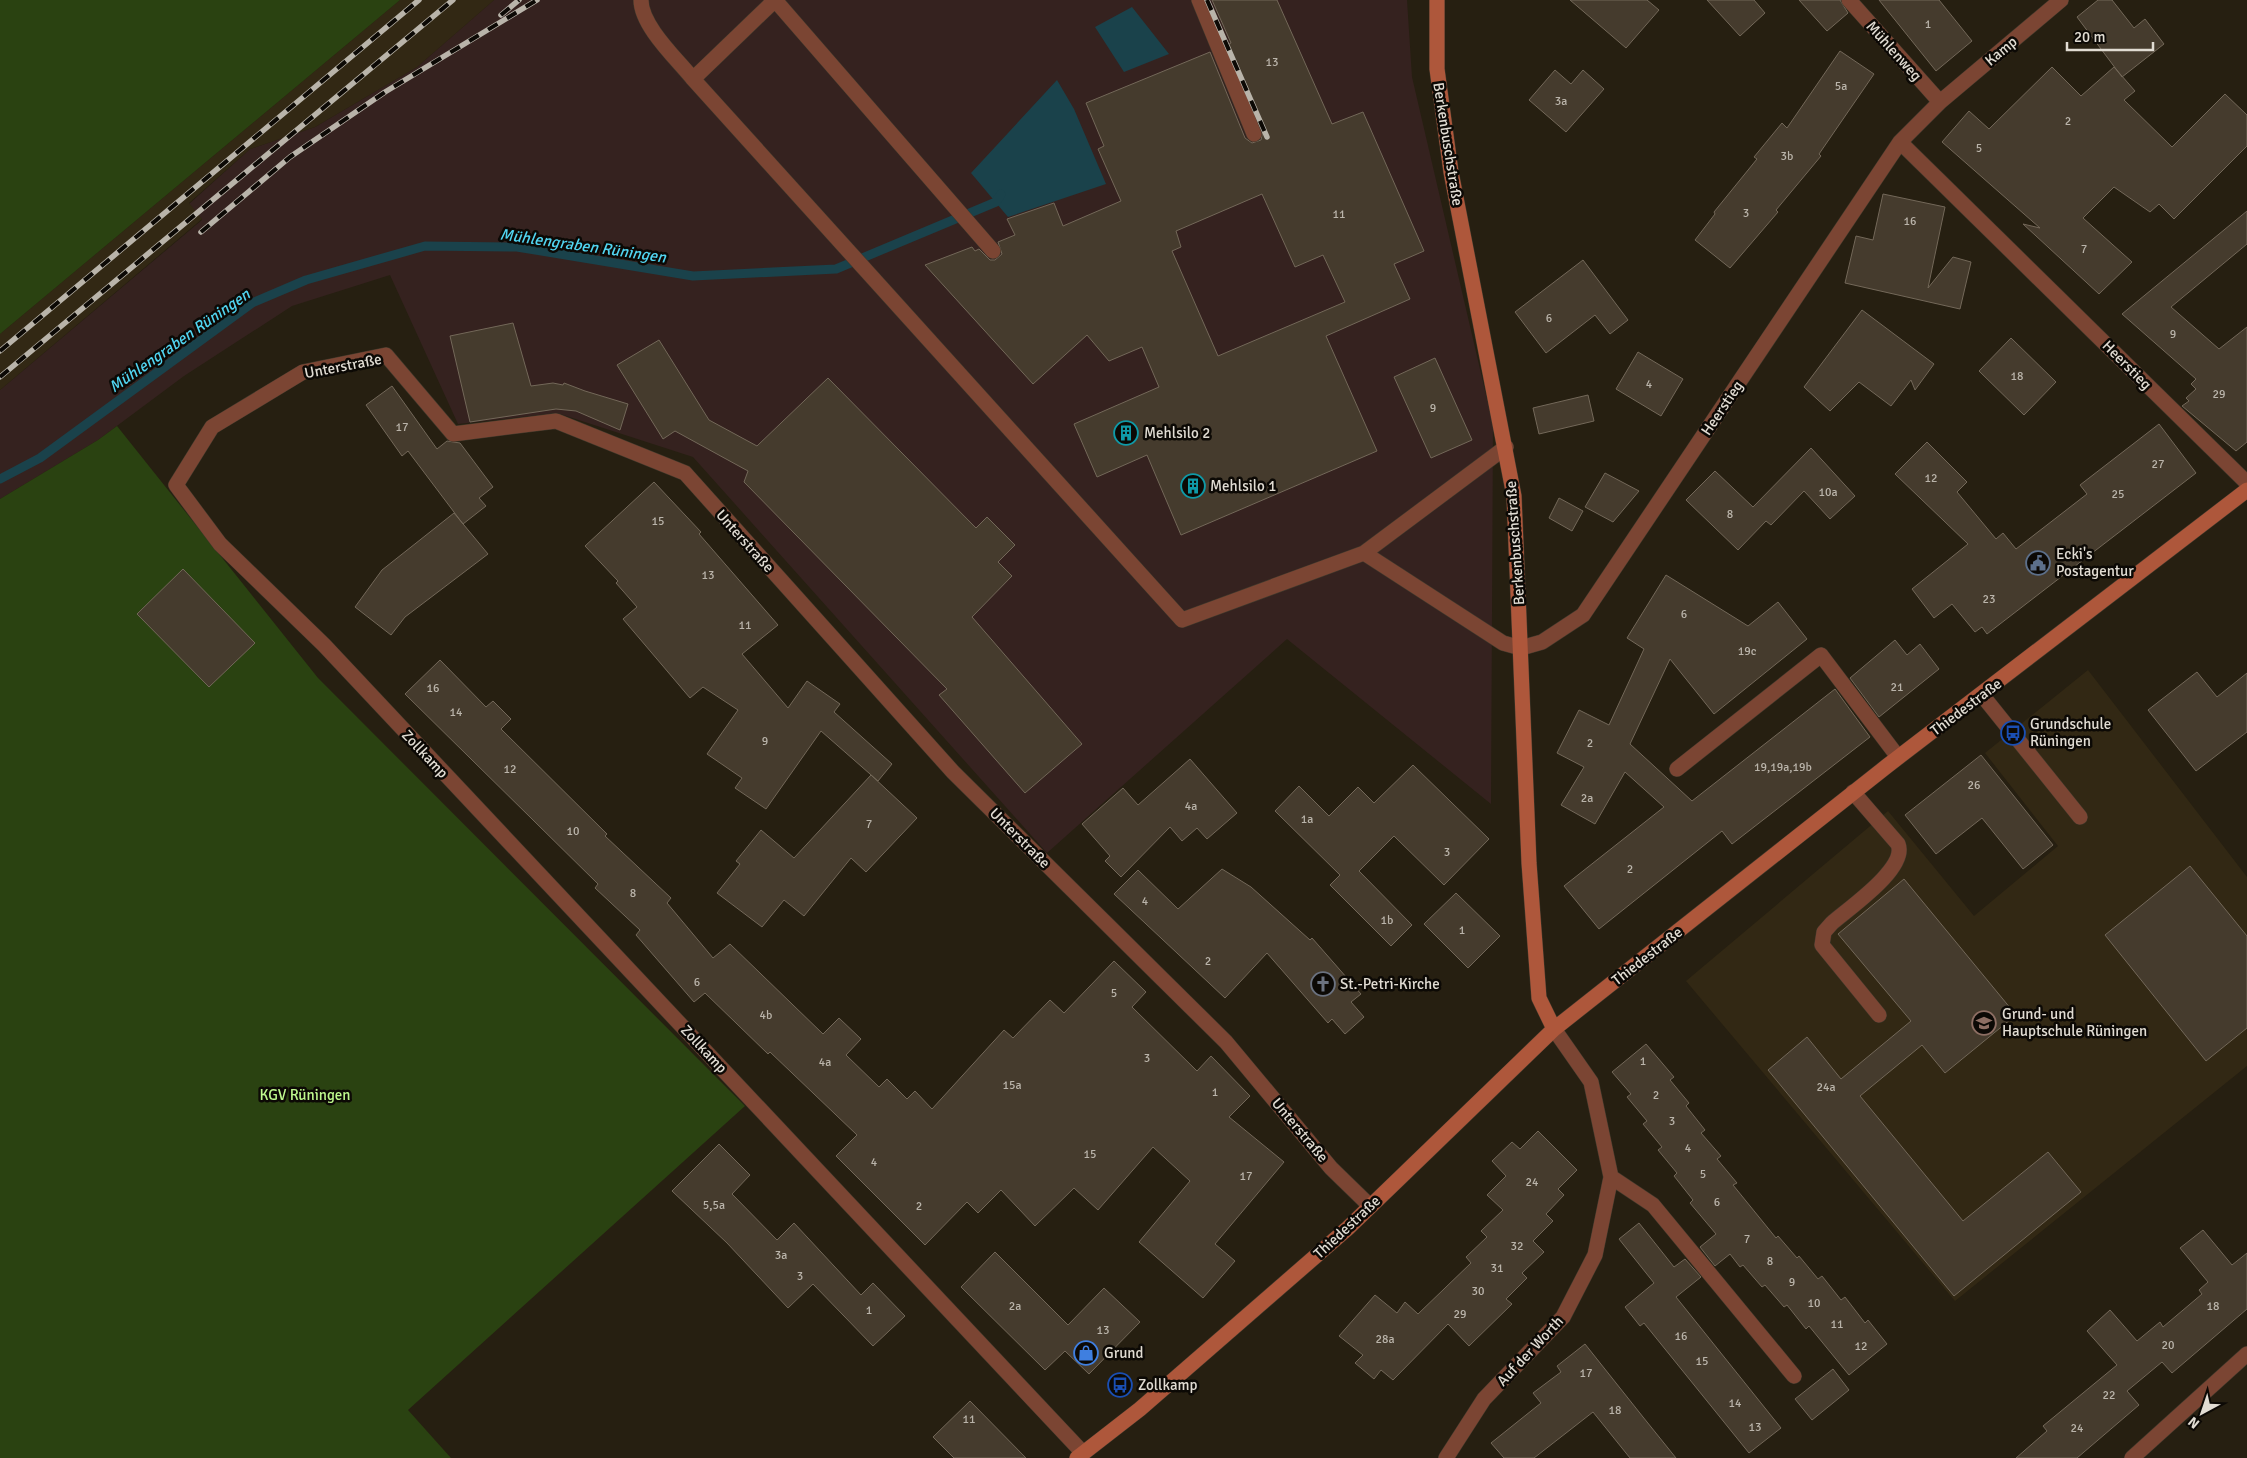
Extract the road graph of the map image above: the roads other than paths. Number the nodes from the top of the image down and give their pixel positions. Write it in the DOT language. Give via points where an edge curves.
graph roads {
  1 [pos="641,0"];
  2 [pos="775,0"];
  3 [pos="1199,0"];
  4 [pos="1437,0"];
  5 [pos="1849,0"];
  6 [pos="2061,0"];
  7 [pos="693,79"];
  8 [pos="1940,102"];
  9 [pos="1254,134"];
  10 [pos="1900,142"];
  11 [pos="987,246"];
  12 [pos="1506,446"];
  13 [pos="2247,483"];
  14 [pos="2247,490"];
  15 [pos="1364,553"];
  16 [pos="324,645"];
  17 [pos="1521,648"];
  18 [pos="1982,695"];
  19 [pos="1898,757"];
  20 [pos="1677,769"];
  21 [pos="1853,792"];
  22 [pos="2080,817"];
  23 [pos="1879,1015"];
  24 [pos="1554,1030"];
  25 [pos="1611,1178"];
  26 [pos="1370,1206"];
  27 [pos="2247,1354"];
  28 [pos="1794,1376"];
  29 [pos="1080,1455"];
  30 [pos="1446,1458"];
  31 [pos="2132,1458"];
  1 -- 7 [label="street" via="653,31"];
  2 -- 7 [label="street"];
  2 -- 11 [label="street"];
  3 -- 9 [label="street"];
  4 -- 12 [label="street, Berkenbuschstraße" via="1437,69 1451,172"];
  5 -- 8 [label="street, Mühlenweg"];
  6 -- 8 [label="street, Kamp"];
  7 -- 15 [label="street" via="1182,620"];
  8 -- 10 [label="street, Heerstieg"];
  10 -- 13 [label="street, Heerstieg"];
  10 -- 17 [label="street, Heerstieg" via="1583,615 1542,642"];
  12 -- 15 [label="street"];
  12 -- 17 [label="street, Berkenbuschstraße" via="1514,496"];
  14 -- 18 [label="street, Thiedestraße"];
  15 -- 17 [label="street" via="1503,643"];
  16 -- 26 [label="street, Unterstraße" via="220,544 176,485 212,427 303,372 386,355 453,434 556,422 685,473 954,772 1226,1042 1331,1168"];
  16 -- 29 [label="street, Zollkamp"];
  17 -- 24 [label="street, Berkenbuschstraße" via="1529,863 1539,998"];
  18 -- 19 [label="street, Thiedestraße"];
  18 -- 22 [label="street"];
  19 -- 20 [label="street" via="1821,654"];
  19 -- 21 [label="street, Thiedestraße"];
  21 -- 23 [label="street" via="1898,844 1900,854 1893,870 1824,932 1822,945"];
  21 -- 24 [label="street, Thiedestraße"];
  24 -- 25 [label="street, Auf der Worth" via="1591,1082"];
  24 -- 26 [label="street, Thiedestraße"];
  25 -- 28 [label="street" via="1654,1205"];
  25 -- 30 [label="street, Auf der Worth" via="1595,1255 1562,1317 1484,1400"];
  26 -- 29 [label="street, Thiedestraße" via="1140,1409"];
  27 -- 31 [label="street"];
}
